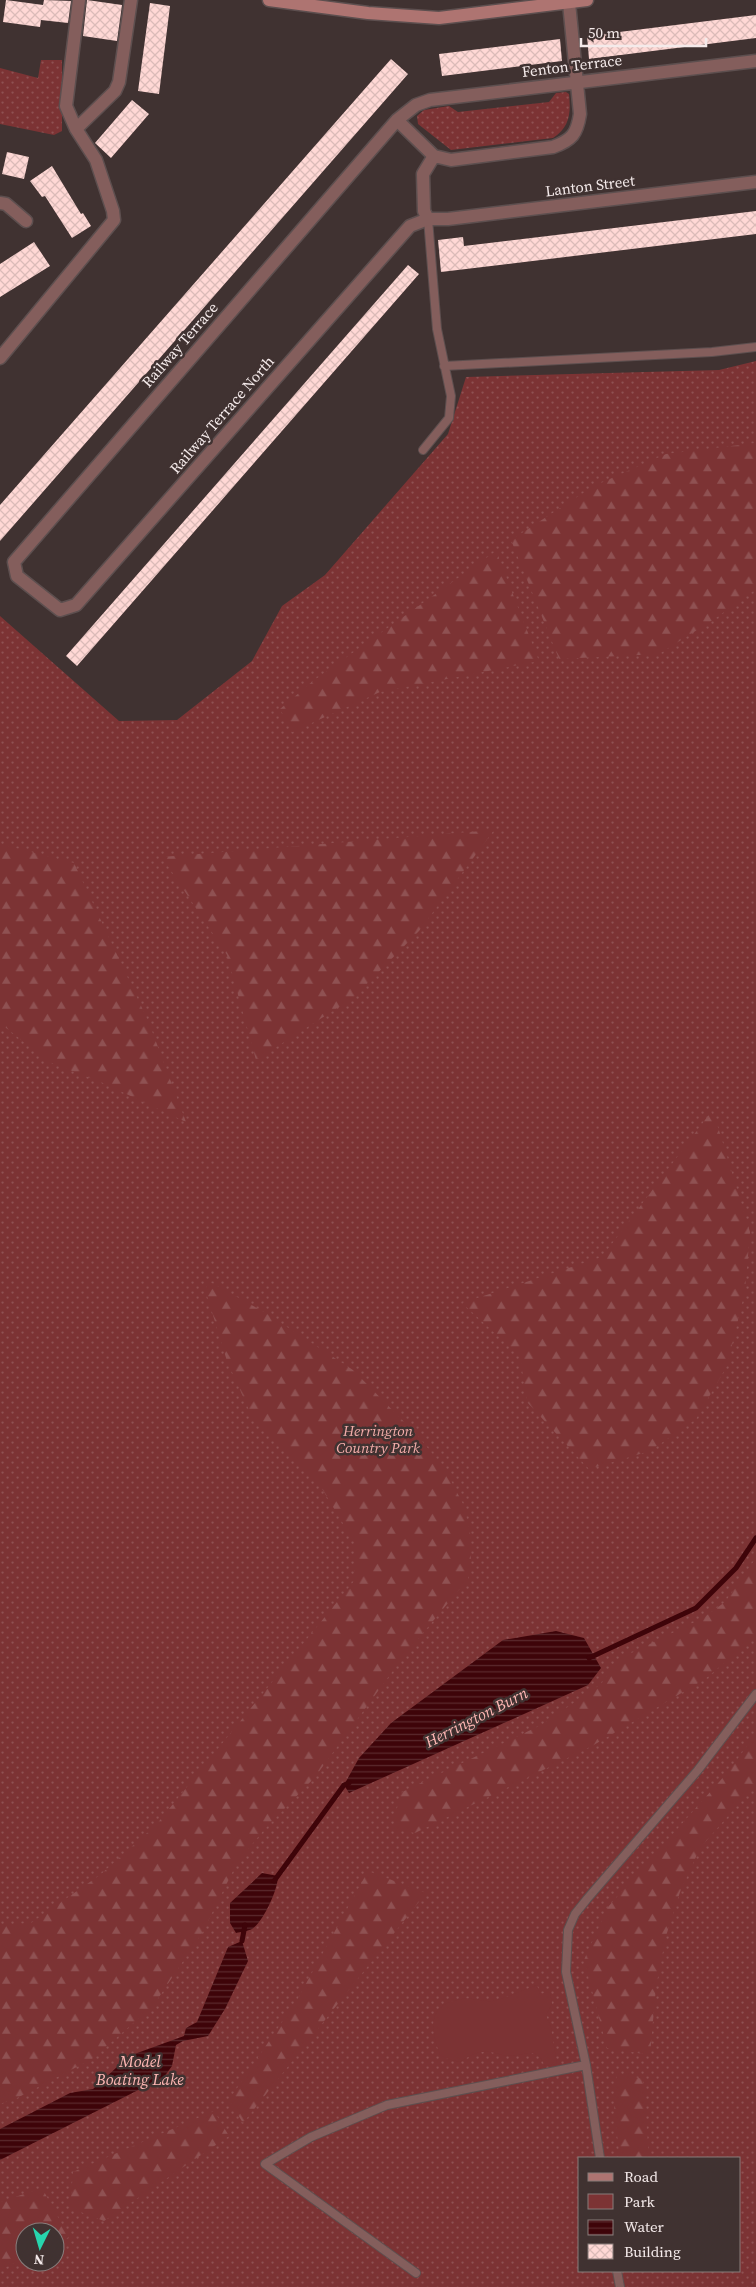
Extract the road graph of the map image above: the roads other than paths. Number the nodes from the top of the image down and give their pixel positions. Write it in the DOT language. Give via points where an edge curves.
graph roads {
  1 [pos="79,0"];
  2 [pos="131,0"];
  3 [pos="269,0"];
  4 [pos="587,0"];
  5 [pos="569,3"];
  6 [pos="756,61"];
  7 [pos="577,82"];
  8 [pos="398,120"];
  9 [pos="76,129"];
  10 [pos="434,156"];
  11 [pos="756,182"];
  12 [pos="0,203"];
  13 [pos="428,218"];
  14 [pos="26,222"];
  15 [pos="756,347"];
  16 [pos="0,358"];
  17 [pos="444,366"];
  18 [pos="423,450"];
  19 [pos="37,592"];
  20 [pos="756,1694"];
  21 [pos="586,2065"];
  22 [pos="600,2157"];
  23 [pos="617,2272"];
  24 [pos="416,2273"];
  25 [pos="620,2287"];
  1 -- 9 [label="street" via="66,106"];
  2 -- 9 [label="street" via="119,82 115,91"];
  3 -- 5 [label="main road" via="368,13 439,18"];
  4 -- 5 [label="main road"];
  5 -- 7 [label="street"];
  6 -- 7 [label="street, Fenton Terrace"];
  7 -- 8 [label="street, Fenton Terrace" via="430,100 416,105"];
  7 -- 10 [label="street" via="578,129 567,142 553,147 451,160"];
  8 -- 10 [label="street"];
  8 -- 19 [label="street, Railway Terrace" via="14,562 16,576"];
  9 -- 16 [label="street" via="96,160 114,220"];
  10 -- 13 [label="street" via="423,174 424,211"];
  11 -- 13 [label="street, Lanton Street" via="439,220"];
  12 -- 14 [label="street" via="6,204"];
  13 -- 17 [label="lane" via="437,329"];
  13 -- 19 [label="street, Railway Terrace North" via="410,226 76,605 60,610"];
  15 -- 17 [label="lane"];
  17 -- 18 [label="lane" via="451,396 449,418"];
  20 -- 21 [label="lane" via="698,1770 575,1914 568,1930 566,1972"];
  21 -- 22 [label="lane"];
  21 -- 24 [label="lane" via="387,2105 311,2137 265,2164"];
  23 -- 25 [label="lane"];
}
